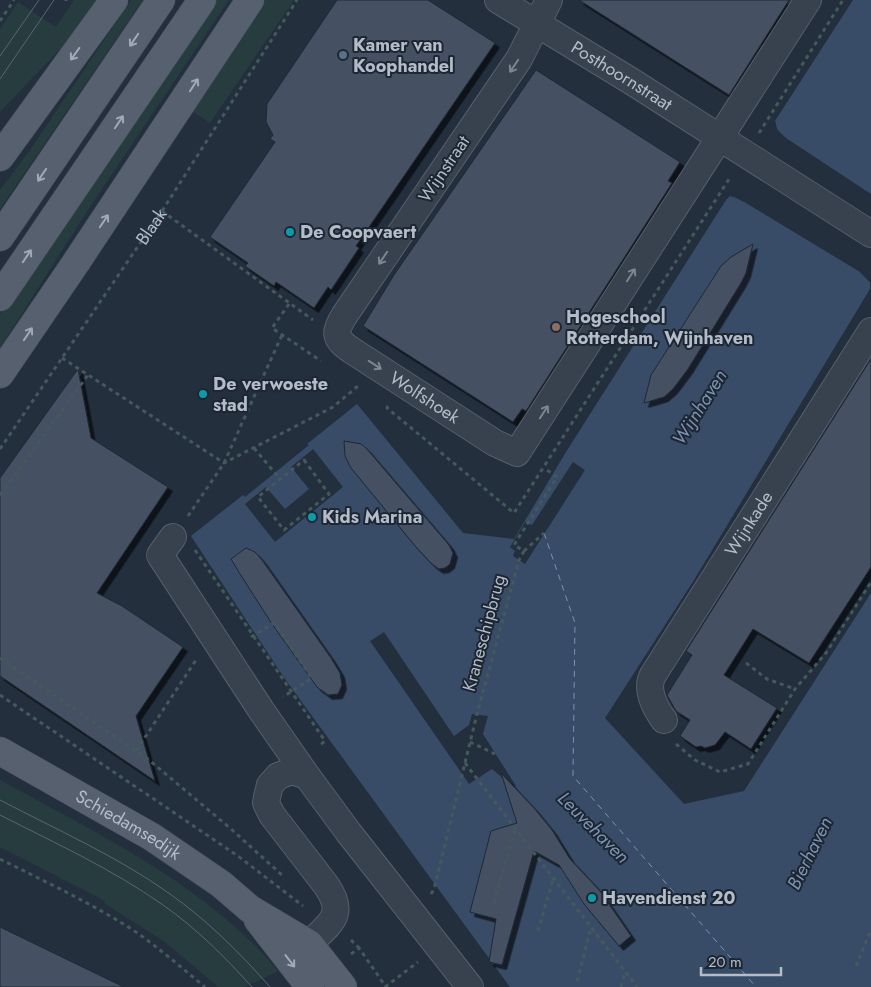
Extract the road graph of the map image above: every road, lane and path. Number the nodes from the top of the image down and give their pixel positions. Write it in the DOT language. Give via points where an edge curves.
graph roads {
  1 [pos="14,0"];
  2 [pos="114,0"];
  3 [pos="161,0"];
  4 [pos="202,0"];
  5 [pos="250,0"];
  6 [pos="297,0"];
  7 [pos="498,0"];
  8 [pos="550,0"];
  9 [pos="808,0"];
  10 [pos="843,0"];
  11 [pos="0,21"];
  12 [pos="537,23"];
  13 [pos="719,138"];
  14 [pos="0,157"];
  15 [pos="749,158"];
  16 [pos="162,211"];
  17 [pos="871,234"];
  18 [pos="0,237"];
  19 [pos="0,297"];
  20 [pos="289,304"];
  21 [pos="307,316"];
  22 [pos="272,328"];
  23 [pos="871,331"];
  24 [pos="336,335"];
  25 [pos="282,336"];
  26 [pos="62,358"];
  27 [pos="0,374"];
  28 [pos="88,375"];
  29 [pos="358,386"];
  30 [pos="254,448"];
  31 [pos="0,449"];
  32 [pos="224,463"];
  33 [pos="280,479"];
  34 [pos="0,495"];
  35 [pos="544,533"];
  36 [pos="182,534"];
  37 [pos="524,552"];
  38 [pos="871,582"];
  39 [pos="212,634"];
  40 [pos="253,636"];
  41 [pos="0,658"];
  42 [pos="746,663"];
  43 [pos="794,689"];
  44 [pos="291,692"];
  45 [pos="664,720"];
  46 [pos="470,742"];
  47 [pos="0,752"];
  48 [pos="136,752"];
  49 [pos="324,753"];
  50 [pos="495,754"];
  51 [pos="465,763"];
  52 [pos="307,776"];
  53 [pos="515,828"];
  54 [pos="0,859"];
  55 [pos="554,879"];
  56 [pos="288,881"];
  57 [pos="434,889"];
  58 [pos="494,903"];
  59 [pos="250,908"];
  60 [pos="332,920"];
  61 [pos="592,928"];
  62 [pos="871,929"];
  63 [pos="538,931"];
  64 [pos="309,944"];
  65 [pos="360,948"];
  66 [pos="416,963"];
  67 [pos="856,966"];
  68 [pos="625,972"];
  69 [pos="577,981"];
  70 [pos="205,987"];
  71 [pos="310,987"];
  72 [pos="343,987"];
  73 [pos="385,987"];
  74 [pos="470,987"];
  75 [pos="621,987"];
  76 [pos="637,987"];
  1 -- 11 [label="path"];
  2 -- 14 [label="main road, one-way"];
  3 -- 18 [label="main road, one-way"];
  19 -- 4 [label="main road, one-way"];
  27 -- 5 [label="main road, one-way"];
  6 -- 16 [label="path, Blaak"];
  7 -- 12 [label="street, Posthoornstraat"];
  8 -- 12 [label="street, Wijnstraat"];
  9 -- 13 [label="street"];
  10 -- 15 [label="path"];
  12 -- 13 [label="street, Posthoornstraat"];
  12 -- 24 [label="street, Wijnstraat, one-way" via="519,59 344,316"];
  13 -- 15 [label="street, Posthoornstraat"];
  24 -- 13 [label="street, Wolfshoek, one-way" via="359,355 517,453"];
  15 -- 17 [label="street, Posthoornstraat"];
  15 -- 37 [label="path" via="544,468 557,477 514,545"];
  16 -- 20 [label="path"];
  16 -- 26 [label="path, Blaak"];
  20 -- 21 [label="path"];
  20 -- 22 [label="path"];
  23 -- 45 [label="street, Wijnkade" via="649,682"];
  25 -- 32 [label="path"];
  26 -- 28 [label="path"];
  26 -- 31 [label="path, Blaak"];
  28 -- 32 [label="path"];
  28 -- 34 [label="path"];
  29 -- 30 [label="path" via="333,407"];
  30 -- 32 [label="path"];
  30 -- 33 [label="path"];
  32 -- 36 [label="path"];
  33 -- 33 [label="path" via="304,460 329,494 284,530 258,497"];
  35 -- 37 [label="path, Kraneschipbrug"];
  36 -- 39 [label="street" via="160,554"];
  36 -- 40 [label="path"];
  37 -- 46 [label="path, Kraneschipbrug" via="519,560"];
  38 -- 43 [label="path" via="826,654"];
  39 -- 48 [label="path"];
  39 -- 52 [label="street"];
  40 -- 44 [label="path"];
  40 -- 44 [label="path" via="274,623 312,678"];
  41 -- 48 [label="path"];
  42 -- 43 [label="path" via="767,679"];
  43 -- 45 [label="path" via="748,764 720,772 696,760 673,741"];
  44 -- 49 [label="path" via="324,742 319,746"];
  46 -- 50 [label="path"];
  46 -- 51 [label="path, Kraneschipbrug"];
  47 -- 59 [label="main road, Schiedamsedijk" via="152,837"];
  48 -- 56 [label="path" via="230,828"];
  51 -- 53 [label="path"];
  51 -- 57 [label="path, Kraneschipbrug"];
  52 -- 60 [label="street" via="292,771 278,776 270,785 266,803 332,893 337,905"];
  52 -- 74 [label="street"];
  53 -- 55 [label="path"];
  53 -- 58 [label="path"];
  54 -- 70 [label="path" via="104,913 168,956"];
  55 -- 61 [label="path"];
  55 -- 63 [label="path"];
  59 -- 64 [label="main road, Schiedamsedijk"];
  59 -- 71 [label="main road, Schiedamsedijk, one-way"];
  60 -- 64 [label="street"];
  60 -- 65 [label="path"];
  61 -- 68 [label="path"];
  61 -- 69 [label="path"];
  62 -- 67 [label="path"];
  64 -- 72 [label="main road, Schiedamsedijk"];
  66 -- 73 [label="path"];
  68 -- 75 [label="path"];
  68 -- 76 [label="path"];
}
